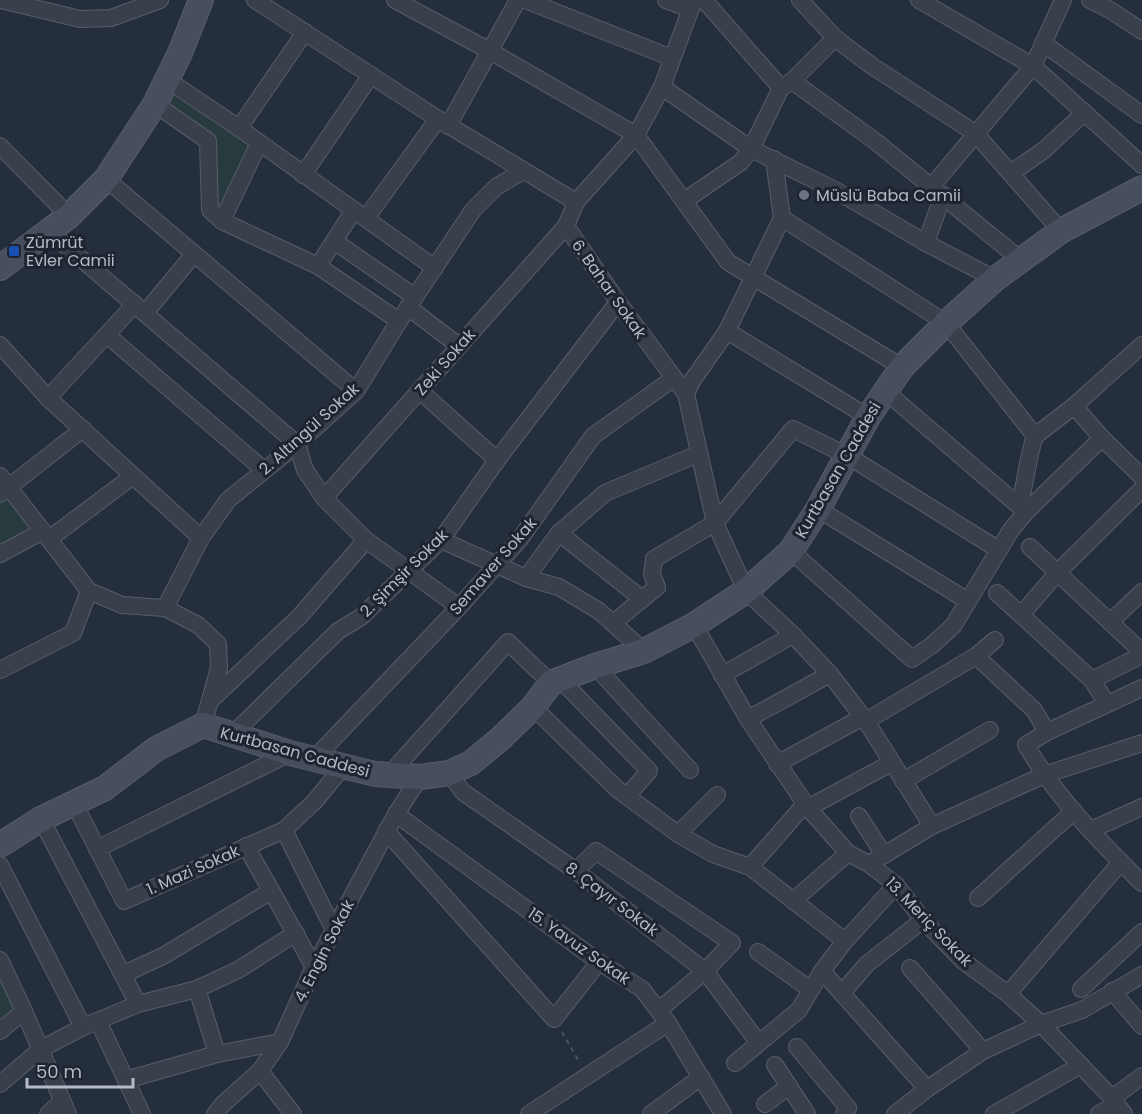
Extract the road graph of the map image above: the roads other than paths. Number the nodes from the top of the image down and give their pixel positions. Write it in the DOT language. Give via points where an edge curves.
graph roads {
  1 [pos="1,0"];
  2 [pos="159,0"];
  3 [pos="201,0"];
  4 [pos="255,0"];
  5 [pos="395,0"];
  6 [pos="518,0"];
  7 [pos="525,0"];
  8 [pos="666,0"];
  9 [pos="800,0"];
  10 [pos="920,0"];
  11 [pos="1063,0"];
  12 [pos="1090,0"];
  13 [pos="696,3"];
  14 [pos="1142,31"];
  15 [pos="305,32"];
  16 [pos="835,38"];
  17 [pos="1043,43"];
  18 [pos="490,51"];
  19 [pos="672,58"];
  20 [pos="1033,66"];
  21 [pos="371,75"];
  22 [pos="166,79"];
  23 [pos="786,85"];
  24 [pos="662,87"];
  25 [pos="155,104"];
  26 [pos="1084,113"];
  27 [pos="1142,115"];
  28 [pos="443,122"];
  29 [pos="233,124"];
  30 [pos="975,133"];
  31 [pos="636,135"];
  32 [pos="208,141"];
  33 [pos="259,143"];
  34 [pos="0,146"];
  35 [pos="751,148"];
  36 [pos="774,159"];
  37 [pos="1142,165"];
  38 [pos="524,171"];
  39 [pos="1011,173"];
  40 [pos="303,175"];
  41 [pos="106,179"];
  42 [pos="1142,189"];
  43 [pos="937,190"];
  44 [pos="684,201"];
  45 [pos="576,202"];
  46 [pos="360,214"];
  47 [pos="69,216"];
  48 [pos="782,218"];
  49 [pos="222,221"];
  50 [pos="566,226"];
  51 [pos="1061,231"];
  52 [pos="50,232"];
  53 [pos="334,241"];
  54 [pos="926,243"];
  55 [pos="194,254"];
  56 [pos="1021,261"];
  57 [pos="2,263"];
  58 [pos="318,266"];
  59 [pos="435,268"];
  60 [pos="754,276"];
  61 [pos="995,279"];
  62 [pos="618,302"];
  63 [pos="140,308"];
  64 [pos="407,308"];
  65 [pos="946,323"];
  66 [pos="727,331"];
  67 [pos="107,335"];
  68 [pos="0,345"];
  69 [pos="1142,345"];
  70 [pos="459,346"];
  71 [pos="902,367"];
  72 [pos="674,378"];
  73 [pos="884,390"];
  74 [pos="356,391"];
  75 [pos="420,391"];
  76 [pos="686,394"];
  77 [pos="48,398"];
  78 [pos="1074,406"];
  79 [pos="868,417"];
  80 [pos="82,429"];
  81 [pos="1035,436"];
  82 [pos="1102,438"];
  83 [pos="297,444"];
  84 [pos="698,454"];
  85 [pos="848,456"];
  86 [pos="497,460"];
  87 [pos="264,470"];
  88 [pos="133,476"];
  89 [pos="1142,477"];
  90 [pos="3,485"];
  91 [pos="1142,489"];
  92 [pos="324,498"];
  93 [pos="818,508"];
  94 [pos="1023,509"];
  95 [pos="715,523"];
  96 [pos="559,534"];
  97 [pos="46,535"];
  98 [pos="201,538"];
  99 [pos="366,540"];
  100 [pos="441,540"];
  101 [pos="1029,547"];
  102 [pos="999,550"];
  103 [pos="791,551"];
  104 [pos="0,554"];
  105 [pos="495,565"];
  106 [pos="409,572"];
  107 [pos="1058,572"];
  108 [pos="526,578"];
  109 [pos="89,591"];
  110 [pos="746,591"];
  111 [pos="997,592"];
  112 [pos="1142,592"];
  113 [pos="642,599"];
  114 [pos="968,601"];
  115 [pos="459,607"];
  116 [pos="165,608"];
  117 [pos="1022,615"];
  118 [pos="1110,622"];
  119 [pos="613,624"];
  120 [pos="694,625"];
  121 [pos="793,636"];
  122 [pos="995,640"];
  123 [pos="645,651"];
  124 [pos="1142,653"];
  125 [pos="976,656"];
  126 [pos="595,666"];
  127 [pos="0,670"];
  128 [pos="830,674"];
  129 [pos="722,675"];
  130 [pos="1092,680"];
  131 [pos="556,681"];
  132 [pos="1142,688"];
  133 [pos="209,701"];
  134 [pos="1107,704"];
  135 [pos="533,707"];
  136 [pos="748,719"];
  137 [pos="865,719"];
  138 [pos="203,725"];
  139 [pos="990,730"];
  140 [pos="1047,732"];
  141 [pos="231,736"];
  142 [pos="1142,742"];
  143 [pos="290,753"];
  144 [pos="313,760"];
  145 [pos="891,763"];
  146 [pos="777,764"];
  147 [pos="343,767"];
  148 [pos="690,770"];
  149 [pos="449,773"];
  150 [pos="389,775"];
  151 [pos="1044,775"];
  152 [pos="420,777"];
  153 [pos="903,781"];
  154 [pos="717,795"];
  155 [pos="627,796"];
  156 [pos="74,803"];
  157 [pos="806,806"];
  158 [pos="1142,807"];
  159 [pos="1074,811"];
  160 [pos="396,814"];
  161 [pos="859,816"];
  162 [pos="41,819"];
  163 [pos="932,826"];
  164 [pos="284,830"];
  165 [pos="1091,830"];
  166 [pos="386,831"];
  167 [pos="678,834"];
  168 [pos="0,845"];
  169 [pos="246,846"];
  170 [pos="97,849"];
  171 [pos="848,853"];
  172 [pos="876,860"];
  173 [pos="1121,862"];
  174 [pos="0,865"];
  175 [pos="750,867"];
  176 [pos="576,871"];
  177 [pos="1142,883"];
  178 [pos="896,885"];
  179 [pos="271,891"];
  180 [pos="978,898"];
  181 [pos="793,901"];
  182 [pos="923,920"];
  183 [pos="334,930"];
  184 [pos="1142,932"];
  185 [pos="296,933"];
  186 [pos="844,941"];
  187 [pos="758,952"];
  188 [pos="0,960"];
  189 [pos="599,963"];
  190 [pos="314,967"];
  191 [pos="910,968"];
  192 [pos="705,971"];
  193 [pos="822,971"];
  194 [pos="124,974"];
  195 [pos="1142,975"];
  196 [pos="197,989"];
  197 [pos="1081,989"];
  198 [pos="811,990"];
  199 [pos="1112,991"];
  200 [pos="842,993"];
  201 [pos="1008,994"];
  202 [pos="138,1004"];
  203 [pos="24,1011"];
  204 [pos="664,1017"];
  205 [pos="90,1024"];
  206 [pos="1041,1024"];
  207 [pos="1142,1026"];
  208 [pos="0,1031"];
  209 [pos="280,1042"];
  210 [pos="758,1042"];
  211 [pos="797,1047"];
  212 [pos="41,1049"];
  213 [pos="983,1051"];
  214 [pos="217,1054"];
  215 [pos="735,1063"];
  216 [pos="775,1065"];
  217 [pos="1081,1065"];
  218 [pos="260,1071"];
  219 [pos="1142,1076"];
  220 [pos="701,1077"];
  221 [pos="126,1080"];
  222 [pos="0,1084"];
  223 [pos="789,1086"];
  224 [pos="927,1089"];
  225 [pos="765,1104"];
  226 [pos="1117,1105"];
  227 [pos="65,1108"];
  228 [pos="803,1112"];
  229 [pos="48,1114"];
  230 [pos="142,1114"];
  231 [pos="215,1114"];
  232 [pos="293,1114"];
  233 [pos="529,1114"];
  234 [pos="651,1114"];
  235 [pos="723,1114"];
  236 [pos="844,1114"];
  237 [pos="895,1114"];
  238 [pos="994,1114"];
  239 [pos="1099,1114"];
  1 -- 2 [label="street" via="80,19 111,18"];
  3 -- 22 [label="main road"];
  4 -- 15 [label="street"];
  5 -- 18 [label="street"];
  6 -- 18 [label="street"];
  7 -- 19 [label="street"];
  8 -- 13 [label="street"];
  9 -- 16 [label="street"];
  10 -- 20 [label="street"];
  11 -- 17 [label="street"];
  12 -- 14 [label="street"];
  13 -- 19 [label="street, 6. Bahar Sokak"];
  13 -- 23 [label="street"];
  15 -- 21 [label="street"];
  15 -- 29 [label="street"];
  16 -- 23 [label="street"];
  16 -- 30 [label="street"];
  17 -- 20 [label="street"];
  17 -- 27 [label="street"];
  18 -- 28 [label="street"];
  18 -- 31 [label="street"];
  19 -- 24 [label="street, 6. Bahar Sokak"];
  20 -- 26 [label="street"];
  20 -- 30 [label="street"];
  21 -- 28 [label="street"];
  21 -- 40 [label="street"];
  22 -- 25 [label="main road"];
  22 -- 29 [label="street"];
  23 -- 35 [label="street"];
  23 -- 43 [label="street" via="875,141"];
  24 -- 31 [label="street, 6. Bahar Sokak"];
  24 -- 35 [label="street"];
  25 -- 32 [label="street"];
  25 -- 41 [label="main road"];
  26 -- 37 [label="street"];
  26 -- 39 [label="street" via="1044,150"];
  28 -- 38 [label="street"];
  28 -- 46 [label="street"];
  29 -- 32 [label="street"];
  29 -- 33 [label="street"];
  30 -- 39 [label="street"];
  30 -- 43 [label="street"];
  31 -- 44 [label="street"];
  31 -- 45 [label="street, 6. Bahar Sokak"];
  32 -- 49 [label="street" via="210,210"];
  33 -- 40 [label="street"];
  33 -- 49 [label="street"];
  34 -- 47 [label="street"];
  35 -- 36 [label="street"];
  35 -- 44 [label="street" via="741,162"];
  36 -- 48 [label="street"];
  36 -- 54 [label="street"];
  38 -- 45 [label="street"];
  38 -- 59 [label="street, 2. Altıngül Sokak" via="496,187 473,210"];
  39 -- 51 [label="street"];
  40 -- 46 [label="street"];
  41 -- 47 [label="main road"];
  41 -- 55 [label="street"];
  42 -- 51 [label="main road, Kurtbasan Caddesi"];
  43 -- 54 [label="street"];
  43 -- 56 [label="street"];
  44 -- 60 [label="street" via="728,262"];
  45 -- 50 [label="street, 6. Bahar Sokak"];
  46 -- 53 [label="street"];
  46 -- 59 [label="street"];
  47 -- 52 [label="main road"];
  48 -- 60 [label="street"];
  48 -- 65 [label="street"];
  49 -- 58 [label="street"];
  50 -- 62 [label="street, 6. Bahar Sokak"];
  50 -- 70 [label="street, Zeki Sokak"];
  51 -- 56 [label="main road, Kurtbasan Caddesi"];
  52 -- 57 [label="main road"];
  52 -- 63 [label="street"];
  53 -- 58 [label="street"];
  53 -- 64 [label="street"];
  54 -- 61 [label="street"];
  55 -- 63 [label="street"];
  55 -- 74 [label="street"];
  56 -- 61 [label="main road, Kurtbasan Caddesi"];
  58 -- 64 [label="street"];
  59 -- 64 [label="street, 2. Altıngül Sokak"];
  60 -- 66 [label="street"];
  60 -- 71 [label="street"];
  61 -- 65 [label="main road, Kurtbasan Caddesi"];
  62 -- 72 [label="street, 6. Bahar Sokak"];
  62 -- 86 [label="street, 2. Şimşir Sokak"];
  63 -- 67 [label="street"];
  63 -- 83 [label="street"];
  64 -- 70 [label="street"];
  64 -- 74 [label="street, 2. Altıngül Sokak"];
  65 -- 71 [label="main road, Kurtbasan Caddesi"];
  65 -- 81 [label="street"];
  66 -- 76 [label="street"];
  66 -- 79 [label="street"];
  67 -- 77 [label="street"];
  67 -- 87 [label="street"];
  68 -- 77 [label="street"];
  69 -- 78 [label="street"];
  70 -- 75 [label="street, Zeki Sokak"];
  71 -- 73 [label="main road, Kurtbasan Caddesi"];
  72 -- 76 [label="street, 6. Bahar Sokak"];
  72 -- 105 [label="street, Semaver Sokak" via="593,436 520,539"];
  73 -- 79 [label="main road, Kurtbasan Caddesi"];
  73 -- 94 [label="street"];
  74 -- 83 [label="street, 2. Altıngül Sokak"];
  75 -- 86 [label="street"];
  75 -- 92 [label="street, Zeki Sokak"];
  76 -- 84 [label="street, 6. Bahar Sokak"];
  77 -- 80 [label="street"];
  78 -- 81 [label="street"];
  78 -- 82 [label="street"];
  79 -- 85 [label="main road, Kurtbasan Caddesi"];
  80 -- 88 [label="street"];
  80 -- 90 [label="street"];
  81 -- 94 [label="street" via="1028,455"];
  82 -- 89 [label="street"];
  82 -- 94 [label="street"];
  83 -- 87 [label="street, 2. Altıngül Sokak"];
  83 -- 92 [label="street" via="305,470"];
  84 -- 95 [label="street, 6. Bahar Sokak"];
  84 -- 96 [label="street" via="605,493"];
  85 -- 93 [label="main road, Kurtbasan Caddesi"];
  85 -- 95 [label="street" via="793,429"];
  85 -- 102 [label="street"];
  86 -- 100 [label="street, 2. Şimşir Sokak"];
  87 -- 98 [label="street, 2. Altıngül Sokak" via="228,500"];
  88 -- 97 [label="street"];
  88 -- 98 [label="street"];
  90 -- 97 [label="street"];
  91 -- 107 [label="street"];
  92 -- 99 [label="street"];
  93 -- 103 [label="main road, Kurtbasan Caddesi"];
  93 -- 114 [label="street"];
  94 -- 102 [label="street"];
  95 -- 110 [label="street, 6. Bahar Sokak"];
  95 -- 113 [label="street" via="654,559 652,574 657,586"];
  96 -- 108 [label="street"];
  96 -- 113 [label="street"];
  97 -- 104 [label="street"];
  97 -- 109 [label="street"];
  98 -- 116 [label="street, 2. Altıngül Sokak"];
  99 -- 106 [label="street"];
  99 -- 133 [label="street" via="300,616"];
  100 -- 105 [label="street"];
  100 -- 106 [label="street, 2. Şimşir Sokak"];
  101 -- 107 [label="street"];
  102 -- 114 [label="street"];
  103 -- 110 [label="main road, Kurtbasan Caddesi"];
  103 -- 114 [label="street" via="912,659 953,626"];
  105 -- 108 [label="street"];
  105 -- 115 [label="street, Semaver Sokak"];
  106 -- 115 [label="street"];
  106 -- 141 [label="street, 2. Şimşir Sokak" via="361,617 338,631"];
  107 -- 117 [label="street"];
  107 -- 118 [label="street"];
  108 -- 119 [label="street" via="559,586"];
  109 -- 116 [label="street" via="122,604"];
  109 -- 127 [label="street" via="73,633"];
  110 -- 120 [label="main road, Kurtbasan Caddesi"];
  110 -- 121 [label="street"];
  111 -- 117 [label="street"];
  112 -- 118 [label="street"];
  113 -- 119 [label="street"];
  115 -- 144 [label="street, Semaver Sokak"];
  116 -- 133 [label="street" via="198,625 218,644 219,668"];
  117 -- 130 [label="street"];
  118 -- 124 [label="street"];
  119 -- 123 [label="street"];
  120 -- 123 [label="main road, Kurtbasan Caddesi"];
  120 -- 129 [label="street, 13. Meriç Sokak"];
  121 -- 128 [label="street"];
  121 -- 129 [label="street"];
  122 -- 125 [label="street"];
  123 -- 126 [label="main road, Kurtbasan Caddesi"];
  124 -- 130 [label="street"];
  125 -- 137 [label="street"];
  125 -- 140 [label="street" via="1034,710"];
  126 -- 131 [label="main road, Kurtbasan Caddesi"];
  126 -- 148 [label="street"];
  128 -- 136 [label="street"];
  128 -- 137 [label="street"];
  129 -- 136 [label="street, 13. Meriç Sokak"];
  130 -- 134 [label="street"];
  131 -- 135 [label="main road, Kurtbasan Caddesi"];
  131 -- 150 [label="street" via="508,642"];
  131 -- 155 [label="street" via="649,771"];
  132 -- 134 [label="street"];
  133 -- 138 [label="street"];
  134 -- 140 [label="street"];
  135 -- 149 [label="main road, Kurtbasan Caddesi" via="471,763"];
  135 -- 155 [label="street"];
  136 -- 146 [label="street, 13. Meriç Sokak"];
  137 -- 145 [label="street"];
  137 -- 146 [label="street"];
  138 -- 141 [label="main road, Kurtbasan Caddesi"];
  138 -- 156 [label="main road, Kurtbasan Caddesi" via="156,749 105,788"];
  139 -- 153 [label="street"];
  140 -- 151 [label="street" via="1026,745"];
  141 -- 143 [label="main road, Kurtbasan Caddesi"];
  142 -- 151 [label="street"];
  143 -- 144 [label="main road, Kurtbasan Caddesi"];
  143 -- 170 [label="street"];
  144 -- 147 [label="main road, Kurtbasan Caddesi"];
  145 -- 153 [label="street"];
  145 -- 157 [label="street"];
  146 -- 157 [label="street, 13. Meriç Sokak"];
  147 -- 150 [label="main road, Kurtbasan Caddesi"];
  147 -- 164 [label="street, 1. Mazi Sokak"];
  149 -- 152 [label="main road, Kurtbasan Caddesi"];
  149 -- 176 [label="street, 8. Çayır Sokak" via="463,792"];
  150 -- 152 [label="main road, Kurtbasan Caddesi"];
  151 -- 159 [label="street"];
  151 -- 163 [label="street"];
  152 -- 160 [label="street, 4. Engin Sokak"];
  153 -- 163 [label="street"];
  154 -- 167 [label="street"];
  155 -- 167 [label="street"];
  156 -- 162 [label="main road, Kurtbasan Caddesi"];
  156 -- 170 [label="street, 1. Mazi Sokak"];
  157 -- 171 [label="street, 13. Meriç Sokak"];
  157 -- 175 [label="street"];
  158 -- 165 [label="street"];
  159 -- 165 [label="street"];
  159 -- 180 [label="street"];
  160 -- 166 [label="street, 4. Engin Sokak"];
  160 -- 189 [label="street, 15. Yavuz Sokak"];
  161 -- 172 [label="street"];
  162 -- 168 [label="main road, Kurtbasan Caddesi"];
  162 -- 194 [label="street"];
  163 -- 172 [label="street"];
  164 -- 169 [label="street, 1. Mazi Sokak"];
  164 -- 183 [label="street"];
  165 -- 173 [label="street"];
  166 -- 183 [label="street, 4. Engin Sokak"];
  166 -- 189 [label="street" via="554,1019"];
  167 -- 175 [label="street" via="713,854"];
  169 -- 170 [label="street, 1. Mazi Sokak" via="124,901"];
  169 -- 179 [label="street"];
  171 -- 172 [label="street, 13. Meriç Sokak"];
  171 -- 181 [label="street"];
  172 -- 178 [label="street, 13. Meriç Sokak"];
  173 -- 177 [label="street"];
  173 -- 201 [label="street"];
  174 -- 205 [label="street"];
  175 -- 181 [label="street"];
  176 -- 192 [label="street, 8. Çayır Sokak"];
  176 -- 192 [label="street" via="596,851 732,943"];
  178 -- 182 [label="street, 13. Meriç Sokak"];
  178 -- 186 [label="street"];
  179 -- 185 [label="street"];
  179 -- 194 [label="street" via="163,956"];
  181 -- 186 [label="street"];
  182 -- 200 [label="street" via="867,964"];
  182 -- 201 [label="street, 13. Meriç Sokak" via="963,961"];
  183 -- 190 [label="street, 4. Engin Sokak"];
  184 -- 197 [label="street"];
  185 -- 190 [label="street"];
  185 -- 196 [label="street" via="238,970"];
  186 -- 193 [label="street"];
  187 -- 198 [label="street"];
  188 -- 203 [label="street"];
  189 -- 204 [label="street, 15. Yavuz Sokak" via="642,989"];
  190 -- 209 [label="street, 4. Engin Sokak"];
  191 -- 213 [label="street"];
  192 -- 204 [label="street"];
  192 -- 210 [label="street, 8. Çayır Sokak"];
  193 -- 198 [label="street"];
  193 -- 200 [label="street"];
  194 -- 202 [label="street"];
  195 -- 199 [label="street"];
  196 -- 202 [label="street"];
  196 -- 214 [label="street"];
  198 -- 210 [label="street" via="799,1010"];
  199 -- 206 [label="street" via="1082,1011"];
  199 -- 207 [label="street"];
  200 -- 224 [label="street"];
  201 -- 206 [label="street, 13. Meriç Sokak"];
  202 -- 205 [label="street"];
  203 -- 208 [label="street"];
  203 -- 212 [label="street"];
  204 -- 220 [label="street, 15. Yavuz Sokak"];
  204 -- 233 [label="street" via="588,1076"];
  205 -- 212 [label="street"];
  205 -- 221 [label="street"];
  206 -- 213 [label="street"];
  206 -- 217 [label="street, 13. Meriç Sokak"];
  209 -- 214 [label="street"];
  209 -- 218 [label="street, 4. Engin Sokak"];
  210 -- 215 [label="street"];
  211 -- 236 [label="street" via="848,1108"];
  212 -- 222 [label="street"];
  212 -- 227 [label="street"];
  213 -- 224 [label="street"];
  214 -- 221 [label="street"];
  216 -- 223 [label="street"];
  217 -- 226 [label="street, 13. Meriç Sokak"];
  217 -- 238 [label="street"];
  218 -- 231 [label="street, 4. Engin Sokak"];
  218 -- 232 [label="street"];
  219 -- 226 [label="street"];
  220 -- 234 [label="street"];
  220 -- 235 [label="street, 15. Yavuz Sokak"];
  221 -- 230 [label="street"];
  223 -- 225 [label="street"];
  223 -- 228 [label="street"];
  224 -- 237 [label="street"];
  226 -- 239 [label="street"];
  227 -- 229 [label="street"];
}
